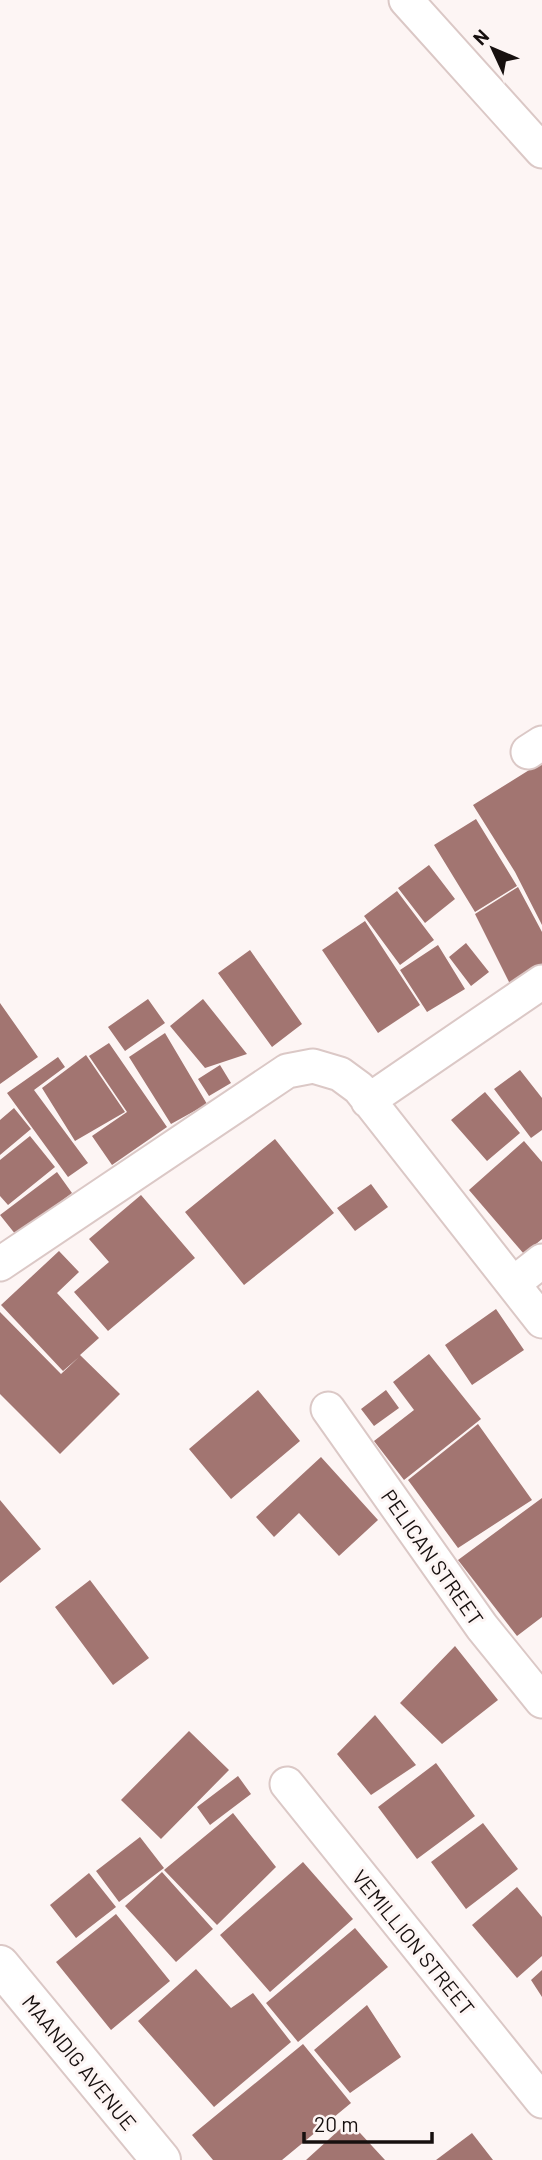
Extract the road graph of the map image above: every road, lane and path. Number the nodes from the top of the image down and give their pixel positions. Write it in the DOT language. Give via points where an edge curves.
graph roads {
  1 [pos="407,0"];
  2 [pos="542,150"];
  3 [pos="542,982"];
  4 [pos="368,1101"];
  5 [pos="542,1261"];
  6 [pos="0,1264"];
  7 [pos="514,1283"];
  8 [pos="542,1321"];
  9 [pos="328,1409"];
  10 [pos="542,1701"];
  11 [pos="287,1784"];
  12 [pos="0,1965"];
  13 [pos="542,2101"];
  14 [pos="161,2160"];
  1 -- 2 [label="street"];
  3 -- 4 [label="street"];
  4 -- 6 [label="street" via="340,1074 313,1066 287,1071"];
  4 -- 7 [label="street"];
  5 -- 7 [label="street"];
  7 -- 8 [label="street"];
  9 -- 10 [label="street, PELICAN STREET" via="482,1627"];
  11 -- 13 [label="street, VEMILLION STREET"];
  12 -- 14 [label="street, MAANDIG AVENUE"];
}
